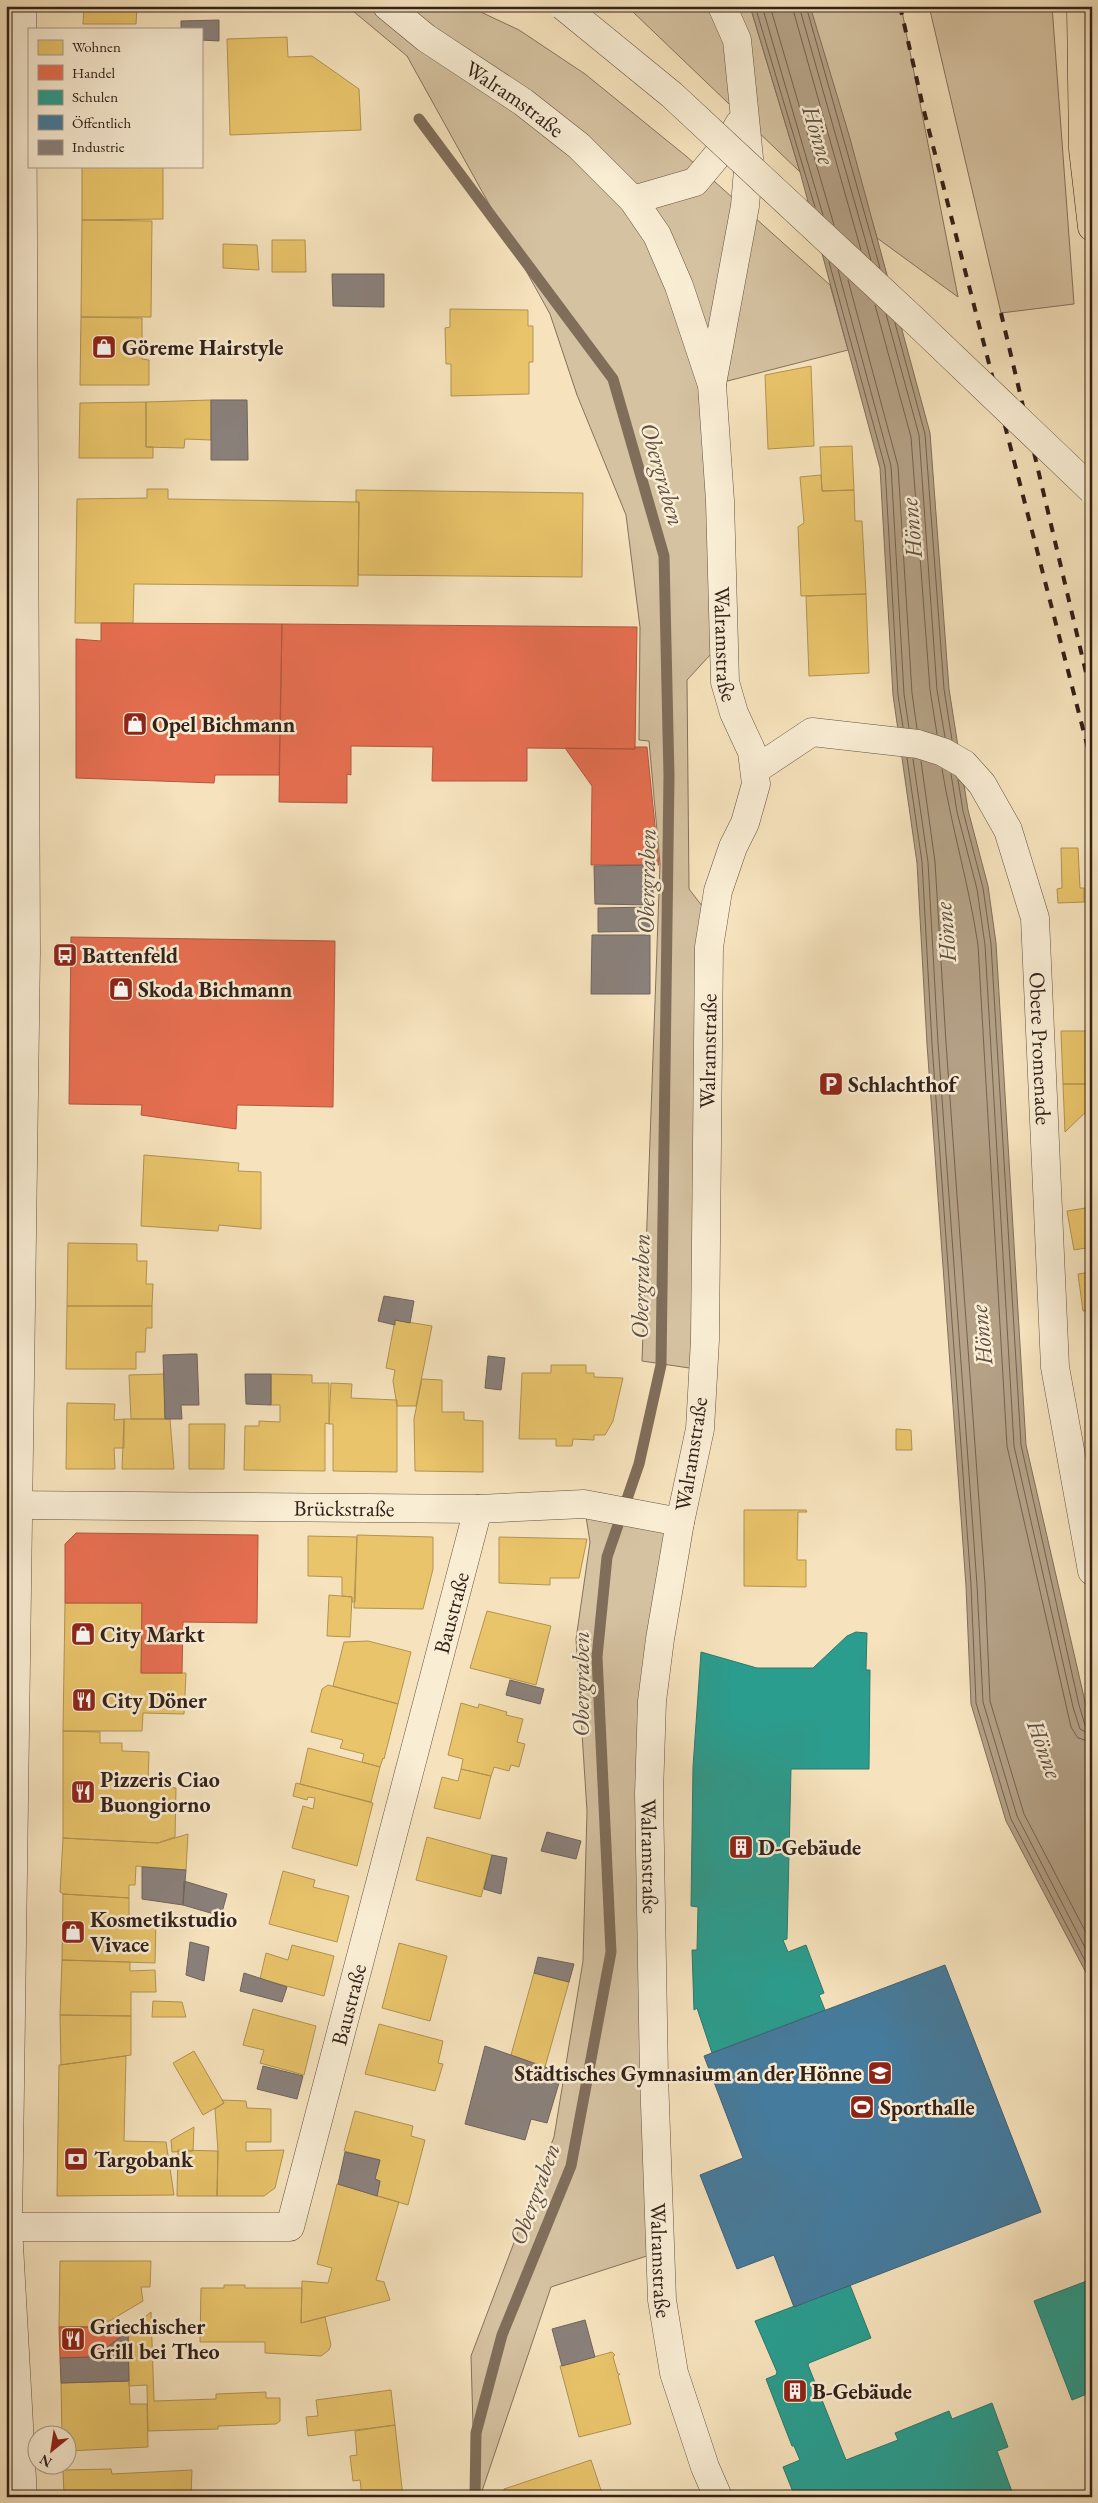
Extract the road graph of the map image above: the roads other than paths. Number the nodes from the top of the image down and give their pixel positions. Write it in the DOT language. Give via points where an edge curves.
graph roads {
  1 [pos="22,6"];
  2 [pos="387,6"];
  3 [pos="563,6"];
  4 [pos="722,6"];
  5 [pos="1081,6"];
  6 [pos="746,112"];
  7 [pos="633,200"];
  8 [pos="1092,228"];
  9 [pos="712,385"];
  10 [pos="1092,490"];
  11 [pos="755,770"];
  12 [pos="12,1505"];
  13 [pos="478,1509"];
  14 [pos="680,1522"];
  15 [pos="1092,1571"];
  16 [pos="7,2227"];
  17 [pos="23,2497"];
  18 [pos="718,2497"];
  1 -- 12 [label="street" via="26,952"];
  2 -- 7 [label="street, Walramstraße" via="426,38 523,102 580,146"];
  3 -- 10 [label="street, bridge" via="672,95"];
  4 -- 6 [label="street, Walramstraße" via="737,40"];
  5 -- 8 [label="main road" via="1083,149"];
  6 -- 7 [label="street" via="730,140 695,182"];
  6 -- 9 [label="street, Walramstraße" via="749,158 745,206"];
  7 -- 9 [label="street, Walramstraße" via="657,234 679,286"];
  9 -- 11 [label="street, Walramstraße" via="720,493 725,682 734,713 752,752"];
  11 -- 14 [label="street, Walramstraße" via="753,801 724,870 709,947 705,1340 700,1429"];
  11 -- 15 [label="street, Obere Promenade" via="812,732 918,744 943,752 964,764 982,784 1008,830 1035,918 1055,1367"];
  12 -- 13 [label="street, Brückstraße"];
  12 -- 16 [label="street"];
  13 -- 14 [label="street, Brückstraße" via="584,1504"];
  13 -- 16 [label="street, Baustraße" via="290,2227"];
  14 -- 18 [label="street, Walramstraße" via="652,1701 649,1794 659,2252 662,2300 674,2373"];
  16 -- 17 [label="street"];
}
